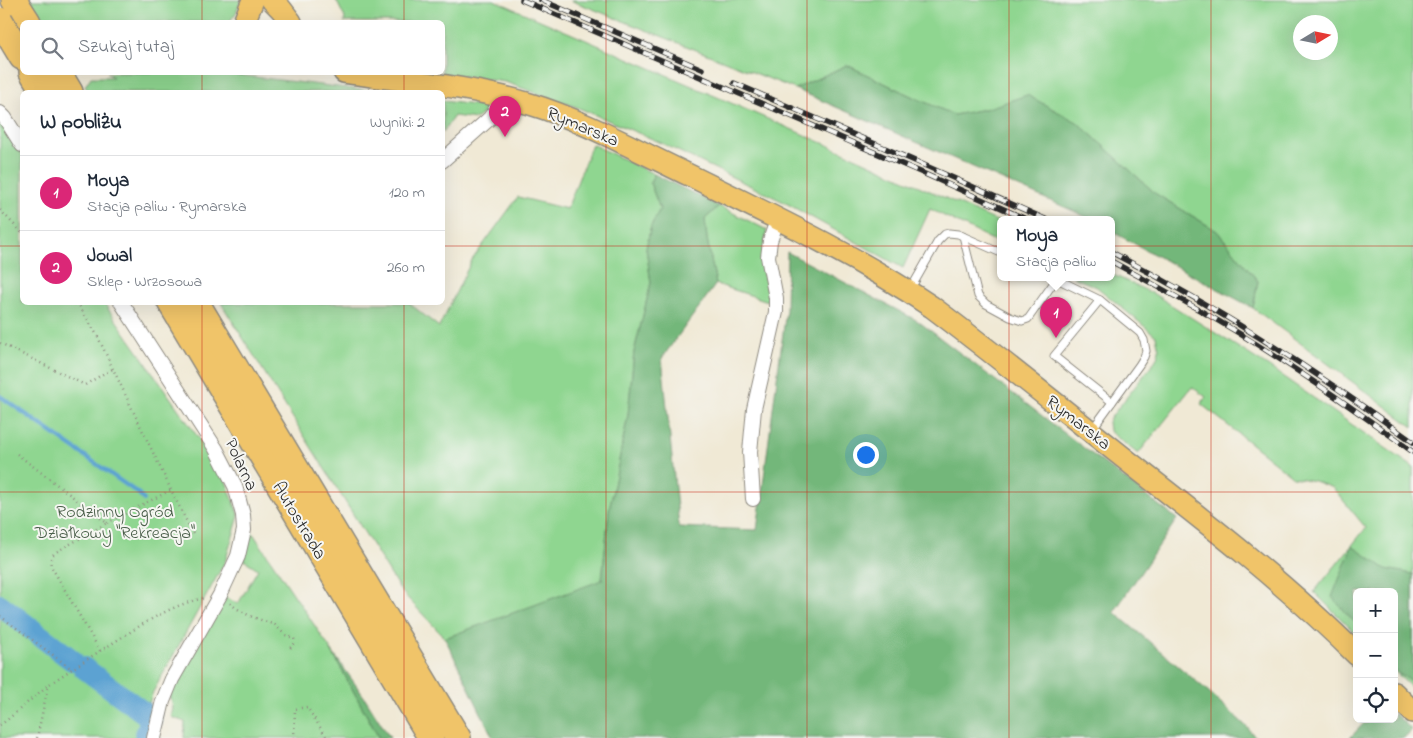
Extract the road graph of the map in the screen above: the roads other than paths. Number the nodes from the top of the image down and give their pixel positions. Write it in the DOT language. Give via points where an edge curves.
graph roads {
  1 [pos="253,0"];
  2 [pos="272,0"];
  3 [pos="0,20"];
  4 [pos="245,20"];
  5 [pos="289,20"];
  6 [pos="18,28"];
  7 [pos="34,75"];
  8 [pos="60,75"];
  9 [pos="366,75"];
  10 [pos="43,90"];
  11 [pos="69,90"];
  12 [pos="504,97"];
  13 [pos="0,113"];
  14 [pos="20,142"];
  15 [pos="445,158"];
  16 [pos="778,219"];
  17 [pos="963,236"];
  18 [pos="997,251"];
  19 [pos="1053,281"];
  20 [pos="1061,281"];
  21 [pos="909,292"];
  22 [pos="1100,300"];
  23 [pos="123,305"];
  24 [pos="172,305"];
  25 [pos="198,305"];
  26 [pos="1112,402"];
  27 [pos="1091,431"];
  28 [pos="753,499"];
  29 [pos="1353,651"];
  30 [pos="1398,697"];
  31 [pos="1413,712"];
  32 [pos="154,738"];
  33 [pos="431,738"];
  34 [pos="458,738"];
  1 -- 4 [label="main road"];
  2 -- 5 [label="main road"];
  3 -- 6 [label="highway, bridge"];
  7 -- 10 [label="highway"];
  8 -- 11 [label="highway"];
  9 -- 12 [label="main road, Rymarska"];
  12 -- 15 [label="street" via="490,118"];
  12 -- 16 [label="main road, Rymarska" via="556,113 606,135"];
  13 -- 14 [label="street"];
  16 -- 21 [label="main road, Rymarska" via="845,253"];
  16 -- 28 [label="street" via="768,257 776,312 754,409 750,452"];
  17 -- 18 [label="lane"];
  17 -- 19 [label="lane" via="978,296 1010,317 1022,321 1028,319"];
  17 -- 21 [label="lane" via="949,233 941,237"];
  20 -- 22 [label="lane"];
  21 -- 27 [label="main road, Rymarska"];
  22 -- 26 [label="lane" via="1140,333 1146,345 1141,361"];
  22 -- 26 [label="lane" via="1054,356"];
  23 -- 32 [label="street, Polarna" via="216,449 235,486 243,515 244,530 238,556 220,595 172,679"];
  24 -- 33 [label="highway, Autostrada"];
  25 -- 34 [label="highway, Autostrada"];
  26 -- 27 [label="lane"];
  27 -- 29 [label="main road, Rymarska" via="1279,582"];
  30 -- 31 [label="main road"];
}
